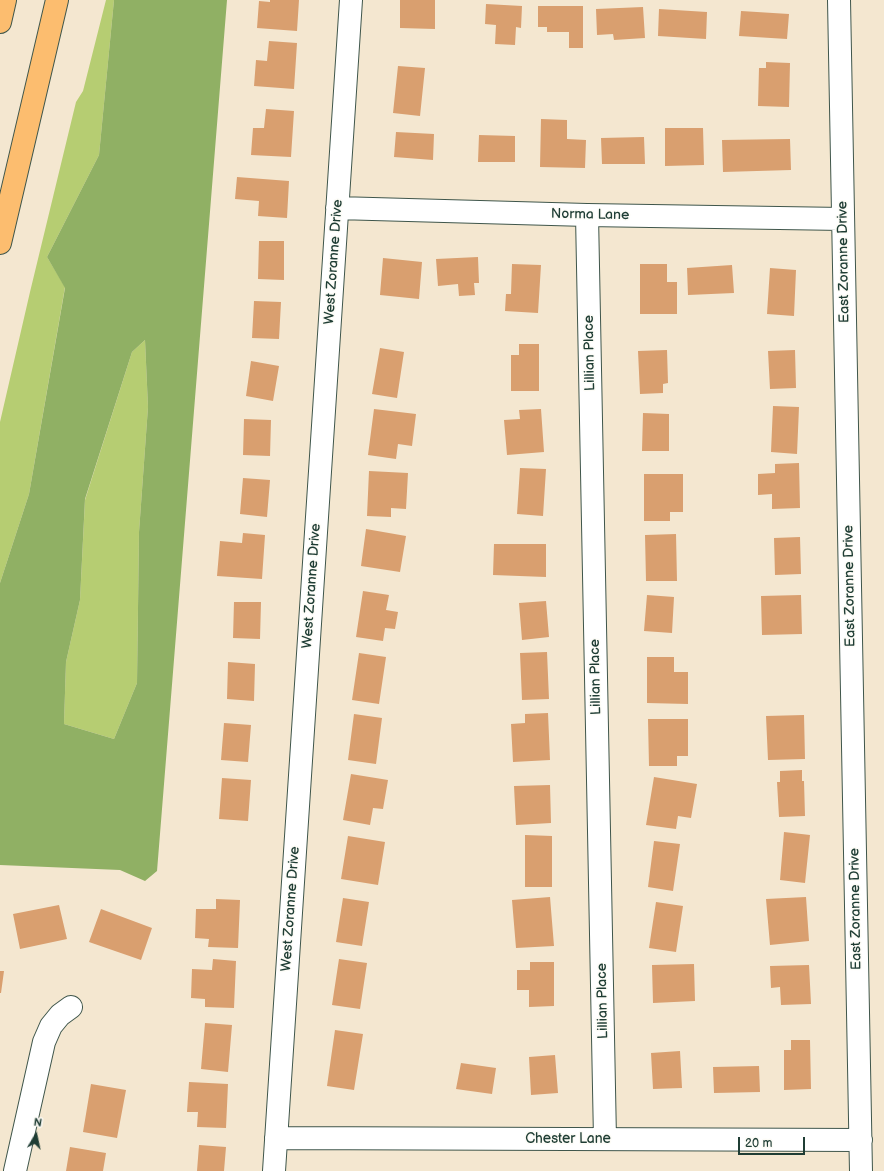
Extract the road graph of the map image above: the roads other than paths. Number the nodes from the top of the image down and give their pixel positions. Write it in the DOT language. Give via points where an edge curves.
graph roads {
  1 [pos="5,0"];
  2 [pos="57,0"];
  3 [pos="66,0"];
  4 [pos="351,0"];
  5 [pos="839,0"];
  6 [pos="0,22"];
  7 [pos="44,53"];
  8 [pos="337,208"];
  9 [pos="587,215"];
  10 [pos="843,219"];
  11 [pos="0,243"];
  12 [pos="71,1007"];
  13 [pos="276,1138"];
  14 [pos="605,1139"];
  15 [pos="861,1140"];
  16 [pos="15,1171"];
  17 [pos="274,1171"];
  18 [pos="861,1171"];
  1 -- 6 [label="highway"];
  2 -- 7 [label="highway"];
  3 -- 7 [label="highway"];
  4 -- 8 [label="street, West Zoranne Drive"];
  5 -- 10 [label="street, East Zoranne Drive"];
  7 -- 11 [label="highway"];
  8 -- 9 [label="street, Norma Lane"];
  8 -- 13 [label="street, West Zoranne Drive"];
  9 -- 10 [label="street, Norma Lane"];
  9 -- 14 [label="street, Lillian Place"];
  10 -- 15 [label="street, East Zoranne Drive"];
  12 -- 16 [label="street" via="50,1026 44,1042"];
  13 -- 14 [label="street, Chester Lane"];
  13 -- 17 [label="street, West Zoranne Drive"];
  14 -- 15 [label="street, Chester Lane"];
  15 -- 18 [label="street, East Zoranne Drive"];
}
